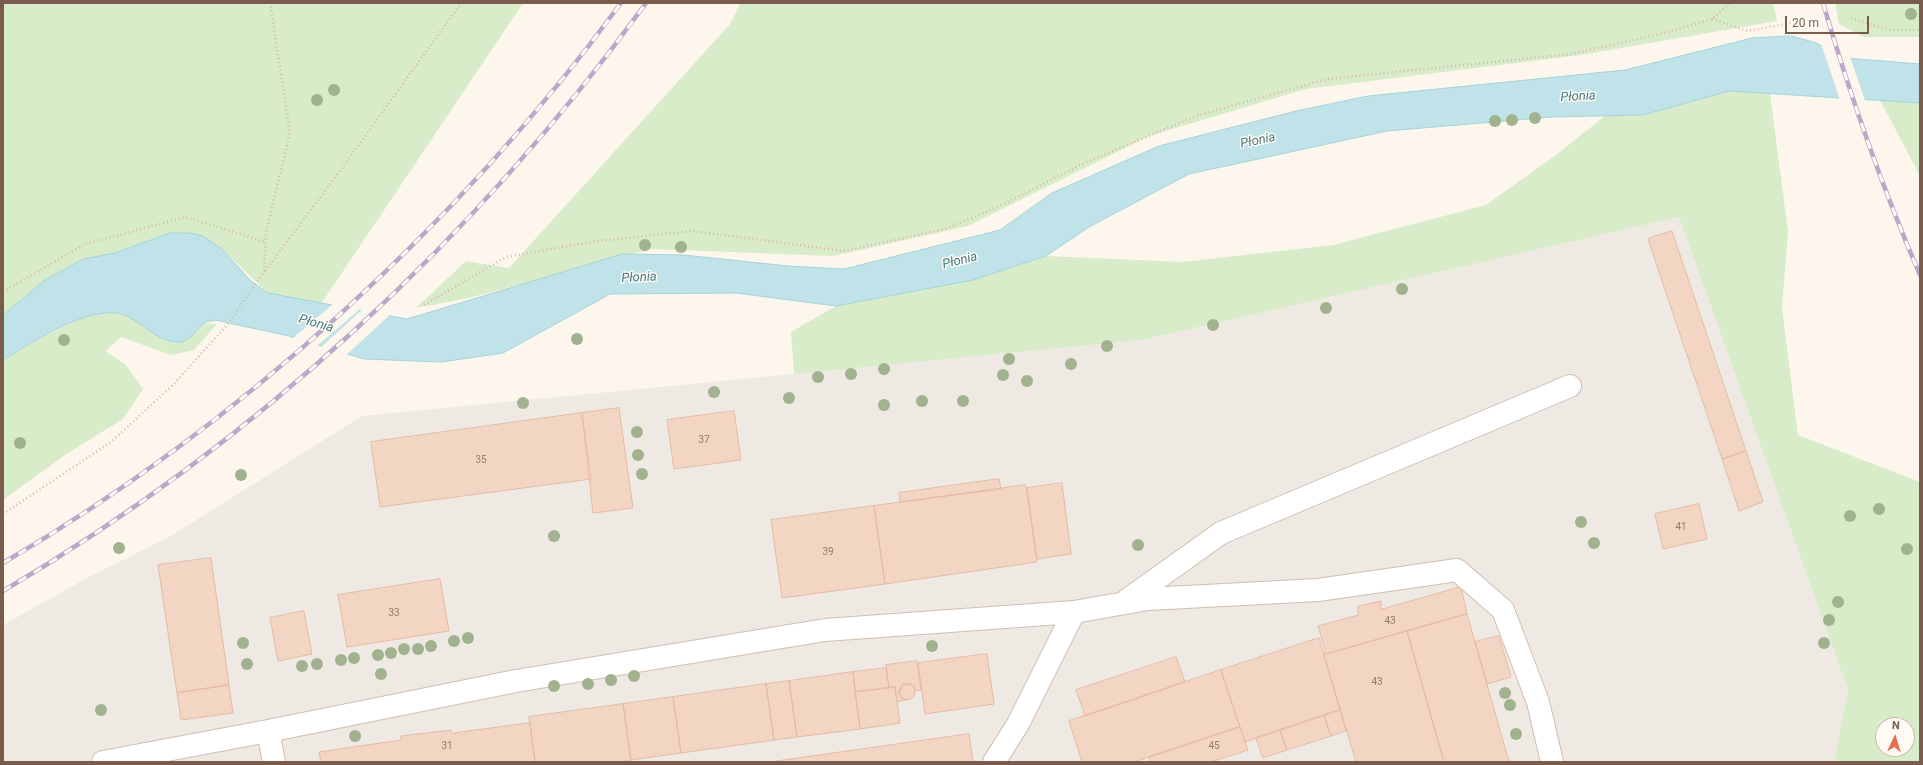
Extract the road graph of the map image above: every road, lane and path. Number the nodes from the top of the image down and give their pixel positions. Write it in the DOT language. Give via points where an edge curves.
graph roads {
  1 [pos="270,3"];
  2 [pos="461,3"];
  3 [pos="1730,3"];
  4 [pos="1852,18"];
  5 [pos="1712,19"];
  6 [pos="1798,22"];
  7 [pos="1920,30"];
  8 [pos="265,242"];
  9 [pos="264,272"];
  10 [pos="3,292"];
  11 [pos="424,305"];
  12 [pos="1570,386"];
  13 [pos="3,514"];
  14 [pos="1123,603"];
  15 [pos="1074,612"];
  16 [pos="268,731"];
  17 [pos="103,762"];
  18 [pos="274,762"];
  19 [pos="994,762"];
  20 [pos="1552,762"];
  1 -- 8 [label="path" via="290,133"];
  2 -- 9 [label="path"];
  3 -- 5 [label="path"];
  4 -- 7 [label="path" via="1889,30"];
  5 -- 6 [label="path" via="1747,31"];
  5 -- 11 [label="path" via="1664,33 1571,54 1328,79 1196,116 1080,165 1002,205 945,229 845,251 691,231 598,241 506,257"];
  8 -- 9 [label="path"];
  8 -- 10 [label="path" via="186,217 85,244"];
  9 -- 13 [label="path" via="228,324 173,385 111,442"];
  12 -- 14 [label="lane" via="1221,533"];
  14 -- 15 [label="lane"];
  14 -- 20 [label="lane" via="1148,599 1318,590 1457,570 1503,610 1538,702"];
  15 -- 16 [label="lane" via="825,630 516,681"];
  15 -- 19 [label="lane" via="1018,724"];
  16 -- 17 [label="lane"];
  16 -- 18 [label="lane"];
}
